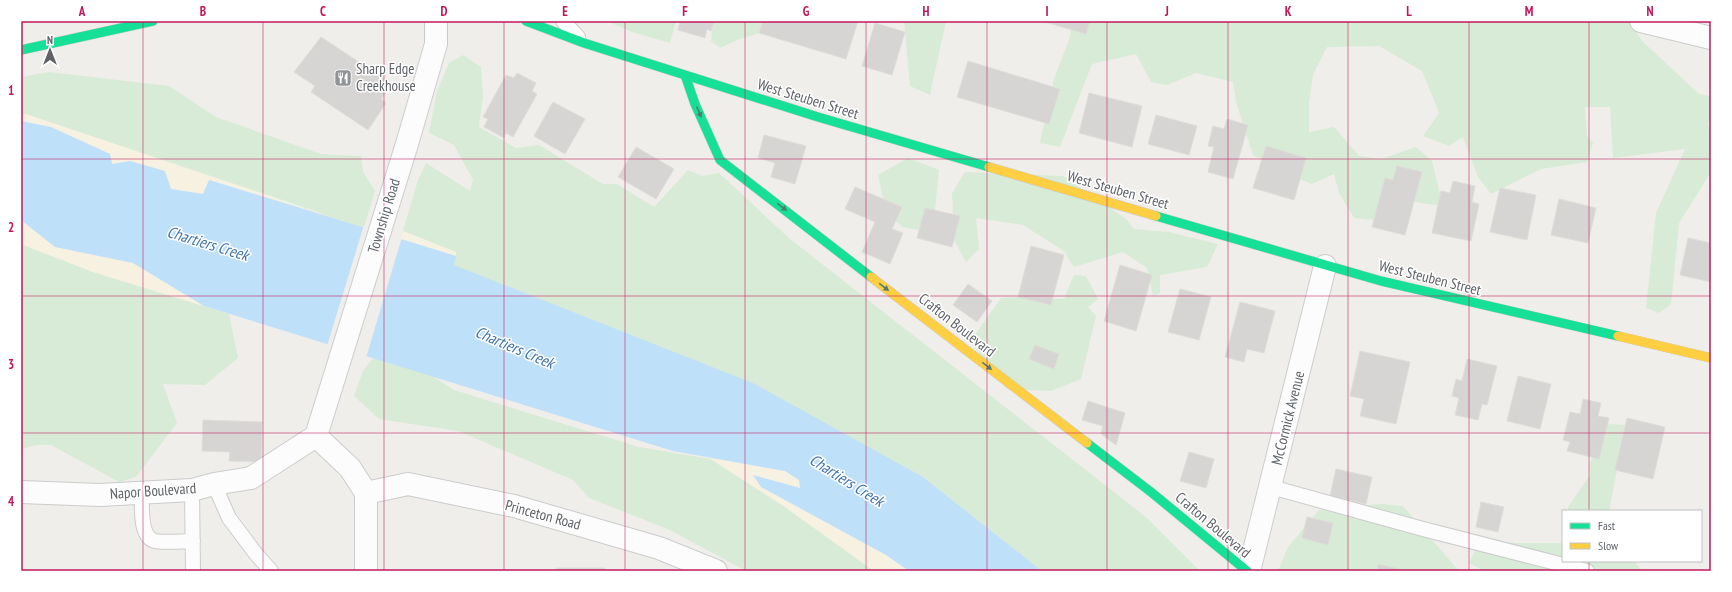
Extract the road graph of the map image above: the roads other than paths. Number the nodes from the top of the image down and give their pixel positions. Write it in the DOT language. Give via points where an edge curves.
graph roads {
  1 [pos="152,21"];
  2 [pos="436,21"];
  3 [pos="526,21"];
  4 [pos="562,21"];
  5 [pos="1641,21"];
  6 [pos="1711,38"];
  7 [pos="584,43"];
  8 [pos="21,50"];
  9 [pos="685,76"];
  10 [pos="1325,266"];
  11 [pos="1711,358"];
  12 [pos="316,436"];
  13 [pos="214,484"];
  14 [pos="1271,487"];
  15 [pos="192,490"];
  16 [pos="21,492"];
  17 [pos="142,492"];
  18 [pos="366,493"];
  19 [pos="193,541"];
  20 [pos="193,571"];
  21 [pos="272,571"];
  22 [pos="366,571"];
  23 [pos="716,571"];
  24 [pos="1248,571"];
  25 [pos="1587,571"];
  1 -- 8 [label="main road"];
  2 -- 12 [label="street, Township Road" via="436,44"];
  3 -- 7 [label="main road, West Steuben Street"];
  4 -- 7 [label="lane"];
  5 -- 6 [label="street"];
  7 -- 9 [label="main road, West Steuben Street"];
  9 -- 10 [label="main road, West Steuben Street"];
  9 -- 24 [label="main road, Crafton Boulevard, one-way" via="720,160 1150,492"];
  10 -- 11 [label="main road, West Steuben Street"];
  10 -- 14 [label="street, McCormick Avenue"];
  12 -- 13 [label="street, Napor Boulevard" via="251,478"];
  12 -- 18 [label="street" via="350,468"];
  13 -- 15 [label="street, Napor Boulevard"];
  13 -- 21 [label="lane" via="229,518"];
  14 -- 24 [label="street, McCormick Avenue"];
  14 -- 25 [label="lane"];
  15 -- 17 [label="street, Napor Boulevard"];
  15 -- 19 [label="lane"];
  16 -- 17 [label="street, Napor Boulevard" via="100,495"];
  17 -- 19 [label="lane" via="143,527 147,536 154,541"];
  18 -- 22 [label="street"];
  18 -- 23 [label="street, Princeton Road" via="408,484 514,506 659,548"];
  19 -- 20 [label="lane"];
}
